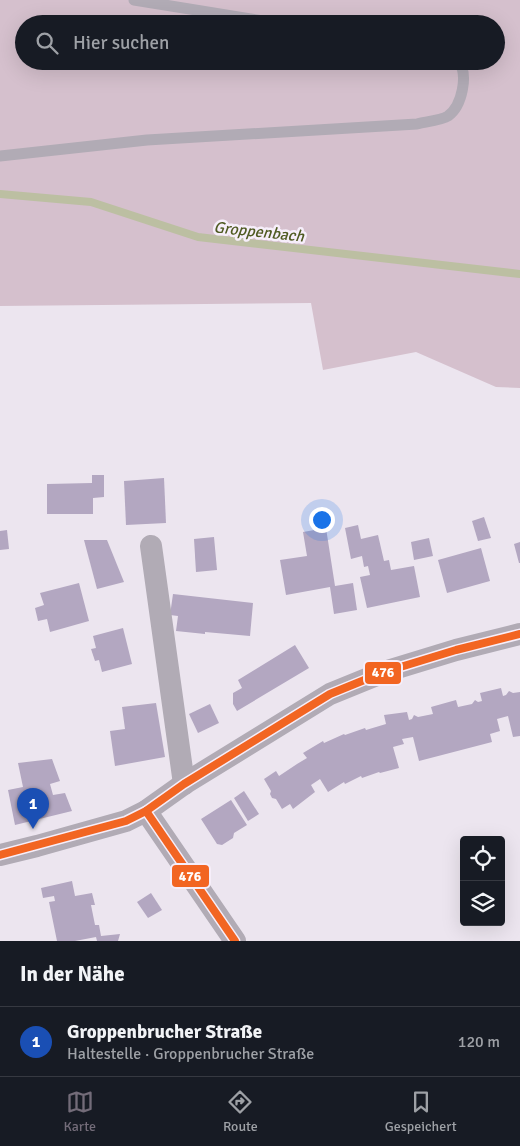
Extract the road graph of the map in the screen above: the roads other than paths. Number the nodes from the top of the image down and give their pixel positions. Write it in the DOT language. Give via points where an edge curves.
graph roads {
  1 [pos="134,0"];
  2 [pos="226,15"];
  3 [pos="462,70"];
  4 [pos="0,156"];
  5 [pos="151,546"];
  6 [pos="520,634"];
  7 [pos="184,784"];
  8 [pos="146,811"];
  9 [pos="0,855"];
  10 [pos="235,941"];
  1 -- 2 [label="lane"];
  3 -- 4 [label="lane" via="464,85 459,103 448,116 417,124 147,140"];
  5 -- 7 [label="street"];
  6 -- 7 [label="street" via="384,672 330,694"];
  7 -- 8 [label="street"];
  8 -- 9 [label="street" via="104,828"];
  8 -- 10 [label="street"];
}
